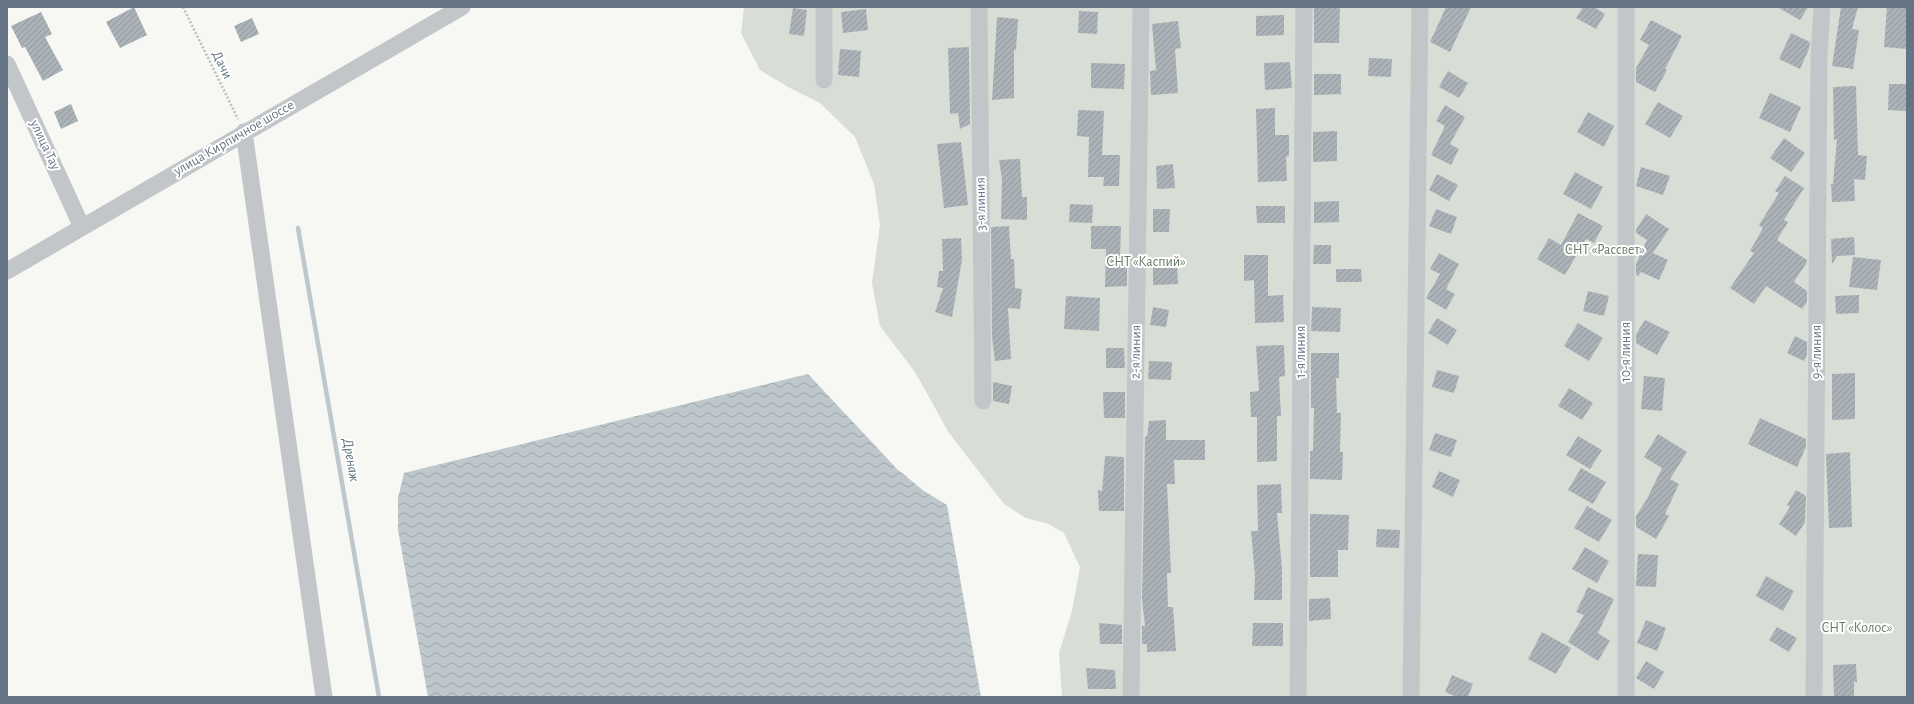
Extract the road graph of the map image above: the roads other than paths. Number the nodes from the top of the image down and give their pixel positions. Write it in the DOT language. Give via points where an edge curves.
graph roads {
  1 [pos="462,7"];
  2 [pos="824,7"];
  3 [pos="979,7"];
  4 [pos="1141,7"];
  5 [pos="1304,7"];
  6 [pos="1420,7"];
  7 [pos="1626,7"];
  8 [pos="1822,7"];
  9 [pos="7,64"];
  10 [pos="824,80"];
  11 [pos="244,132"];
  12 [pos="82,227"];
  13 [pos="7,271"];
  14 [pos="983,401"];
  15 [pos="324,697"];
  16 [pos="1131,697"];
  17 [pos="1298,697"];
  18 [pos="1411,697"];
  19 [pos="1626,697"];
  20 [pos="1814,697"];
  1 -- 11 [label="street, улица Кирпичное шоссе"];
  2 -- 10 [label="street"];
  3 -- 14 [label="street, 3-я линия"];
  4 -- 16 [label="street, 2-я линия"];
  5 -- 17 [label="street, 1-я линия"];
  6 -- 18 [label="street"];
  7 -- 19 [label="street, 10-я линия"];
  8 -- 20 [label="street, 9-я линия" via="1819,79"];
  9 -- 12 [label="street, улица Тау"];
  11 -- 12 [label="street, улица Кирпичное шоссе"];
  11 -- 15 [label="street"];
  12 -- 13 [label="street, улица Кирпичное шоссе"];
}
